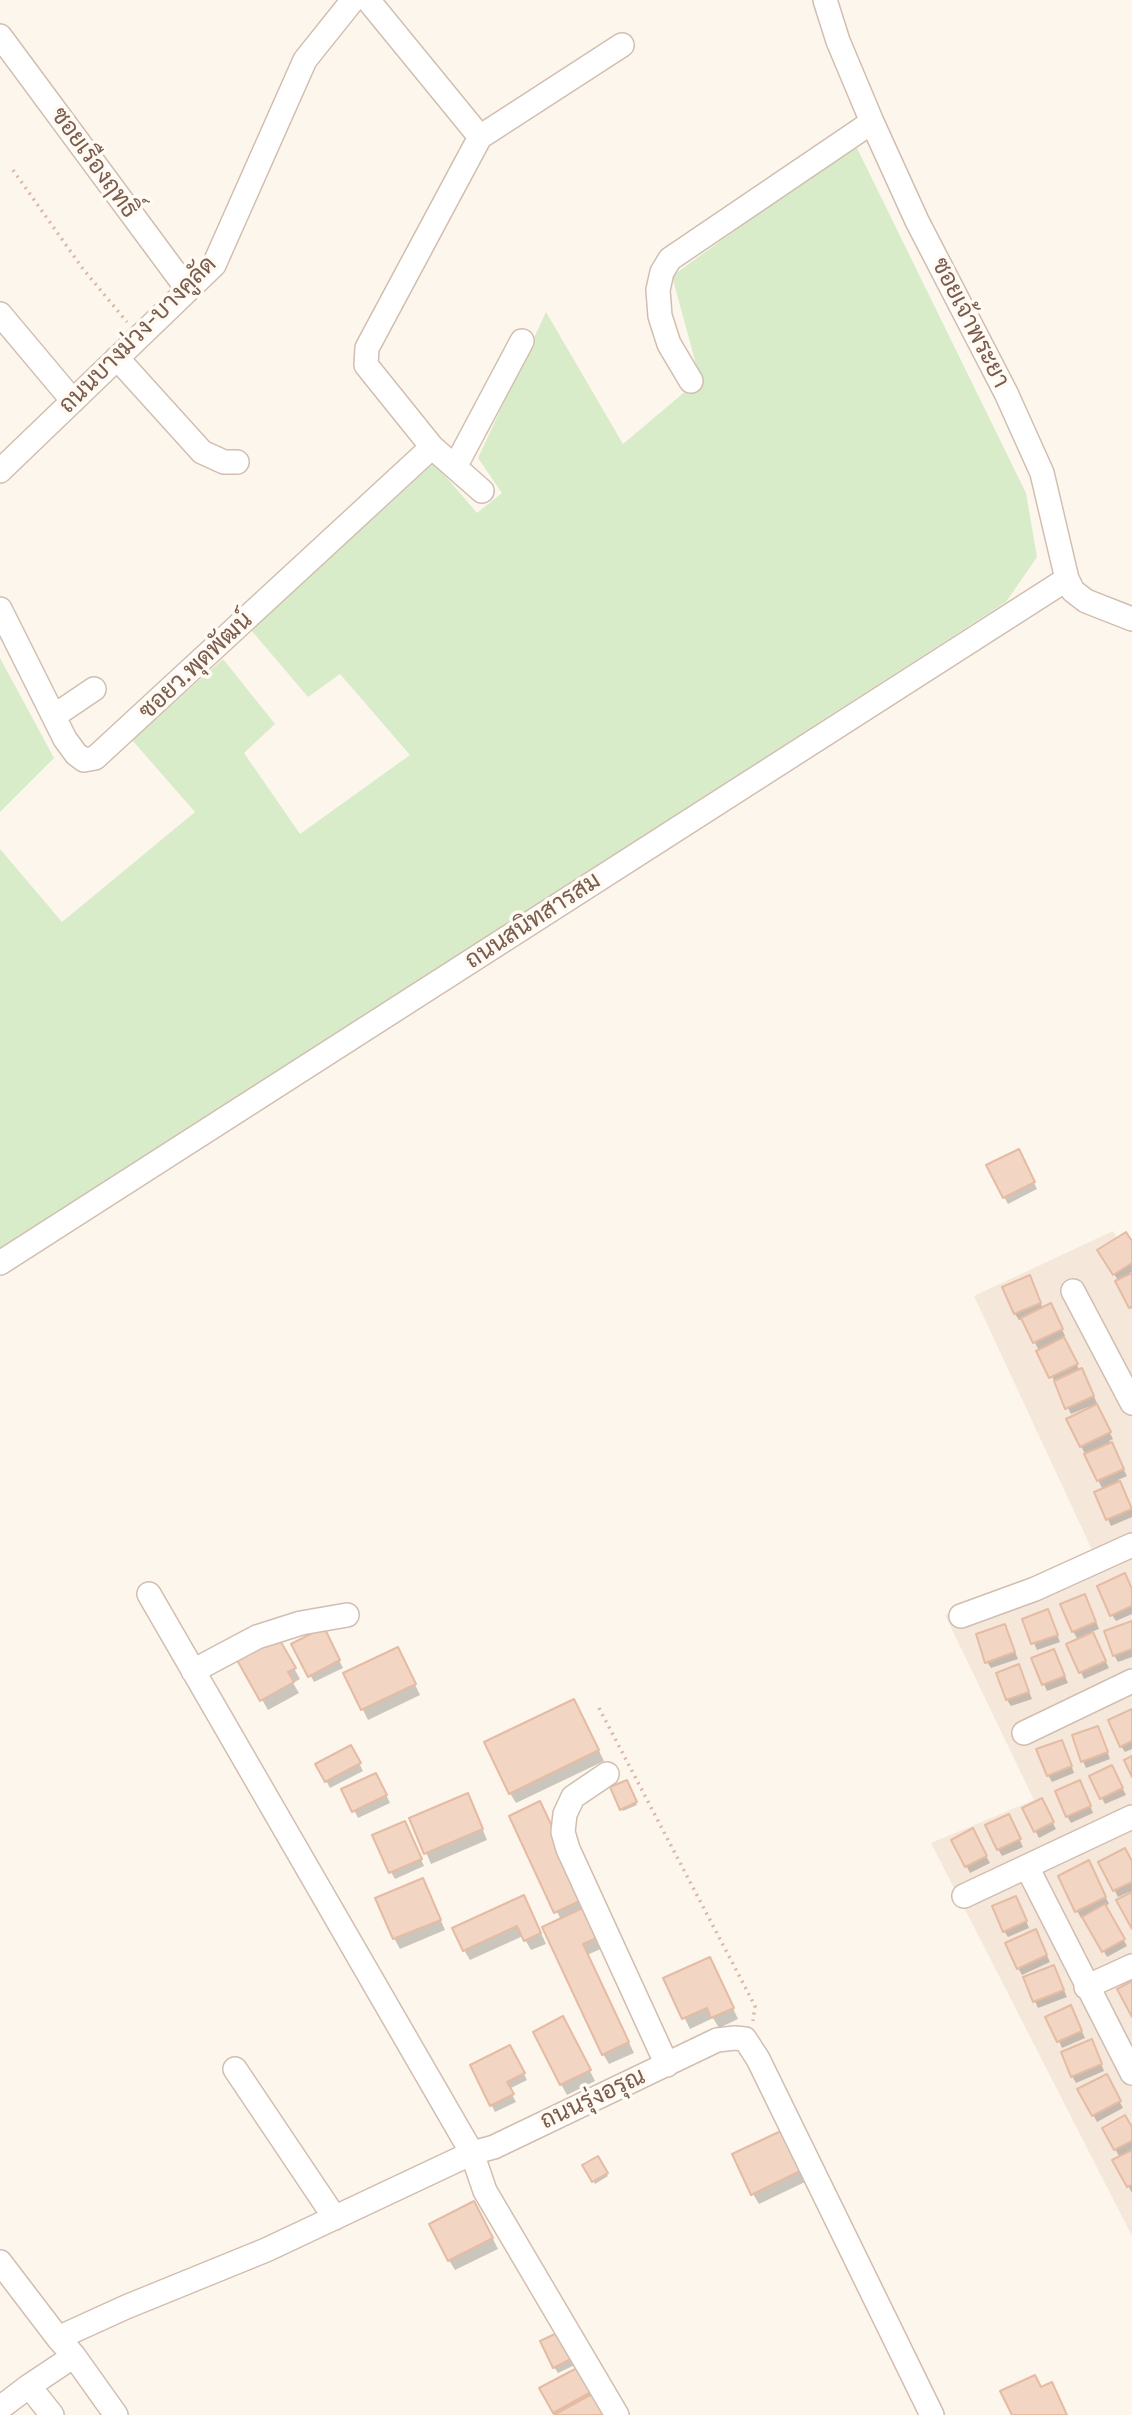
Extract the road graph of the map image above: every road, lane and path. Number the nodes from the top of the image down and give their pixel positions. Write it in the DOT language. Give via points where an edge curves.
graph roads {
  1 [pos="368,0"];
  2 [pos="825,0"];
  3 [pos="345,4"];
  4 [pos="622,45"];
  5 [pos="3,47"];
  6 [pos="872,122"];
  7 [pos="480,137"];
  8 [pos="13,170"];
  9 [pos="188,290"];
  10 [pos="0,314"];
  11 [pos="139,337"];
  12 [pos="522,341"];
  13 [pos="117,358"];
  14 [pos="691,381"];
  15 [pos="73,401"];
  16 [pos="432,447"];
  17 [pos="237,462"];
  18 [pos="454,467"];
  19 [pos="0,471"];
  20 [pos="482,491"];
  21 [pos="1067,579"];
  22 [pos="0,609"];
  23 [pos="1132,620"];
  24 [pos="94,689"];
  25 [pos="54,716"];
  26 [pos="0,1262"];
  27 [pos="1073,1292"];
  28 [pos="1132,1403"];
  29 [pos="1132,1545"];
  30 [pos="149,1594"];
  31 [pos="346,1615"];
  32 [pos="961,1616"];
  33 [pos="193,1671"];
  34 [pos="1132,1681"];
  35 [pos="599,1708"];
  36 [pos="1024,1734"];
  37 [pos="607,1774"];
  38 [pos="1132,1817"];
  39 [pos="1027,1867"];
  40 [pos="964,1896"];
  41 [pos="1132,1966"];
  42 [pos="1086,1987"];
  43 [pos="735,2038"];
  44 [pos="667,2065"];
  45 [pos="236,2068"];
  46 [pos="1132,2073"];
  47 [pos="472,2153"];
  48 [pos="334,2218"];
  49 [pos="0,2262"];
  50 [pos="58,2338"];
  51 [pos="74,2357"];
  52 [pos="29,2386"];
  53 [pos="0,2408"];
  54 [pos="52,2415"];
  55 [pos="116,2415"];
  56 [pos="617,2415"];
  57 [pos="932,2415"];
  1 -- 7 [label="street"];
  2 -- 6 [label="street, ซอยเจ้าพระยา"];
  3 -- 9 [label="street, ถนนบางม่วง-บางคูลัด" via="305,60 214,265"];
  4 -- 7 [label="street"];
  5 -- 9 [label="street, ซอยเรืองฤทธิ์"];
  6 -- 14 [label="street" via="670,259 658,290 660,316 669,344"];
  6 -- 21 [label="street, ซอยเจ้าพระยา" via="1042,473"];
  7 -- 16 [label="street" via="367,348 366,365"];
  8 -- 11 [label="path" via="83,269"];
  9 -- 11 [label="street, ถนนบางม่วง-บางคูลัด"];
  10 -- 15 [label="street"];
  11 -- 13 [label="street, ถนนบางม่วง-บางคูลัด"];
  12 -- 18 [label="street"];
  13 -- 15 [label="street, ถนนบางม่วง-บางคูลัด"];
  13 -- 17 [label="street" via="202,452 224,462"];
  15 -- 19 [label="street, ถนนบางม่วง-บางคูลัด"];
  16 -- 18 [label="street"];
  16 -- 25 [label="street, ซอยว.พุดพัฒน์" via="96,758 85,760 75,754"];
  18 -- 20 [label="street"];
  21 -- 23 [label="street" via="1086,601"];
  21 -- 26 [label="street, ถนนสนิทสารสม"];
  22 -- 25 [label="street, ซอยว.พุดพัฒน์"];
  24 -- 25 [label="street"];
  27 -- 28 [label="street"];
  29 -- 32 [label="street"];
  30 -- 33 [label="street"];
  31 -- 33 [label="street" via="257,1637"];
  33 -- 47 [label="street"];
  34 -- 36 [label="street"];
  35 -- 43 [label="path" via="755,2006 752,2025"];
  37 -- 44 [label="street" via="573,1797 562,1832"];
  38 -- 39 [label="street"];
  39 -- 40 [label="street"];
  39 -- 42 [label="street"];
  41 -- 42 [label="street"];
  42 -- 46 [label="street"];
  43 -- 44 [label="street, ถนนรุ่งอรุณ" via="717,2040"];
  43 -- 57 [label="street" via="746,2039 758,2059"];
  44 -- 47 [label="street, ถนนรุ่งอรุณ" via="494,2147"];
  45 -- 48 [label="street"];
  47 -- 48 [label="street, ถนนรุ่งอรุณ"];
  47 -- 56 [label="street" via="485,2191"];
  48 -- 50 [label="street, ถนนรุ่งอรุณ"];
  49 -- 50 [label="street"];
  50 -- 51 [label="street"];
  51 -- 52 [label="street"];
  51 -- 55 [label="street"];
  52 -- 53 [label="street"];
  52 -- 54 [label="street"];
}
